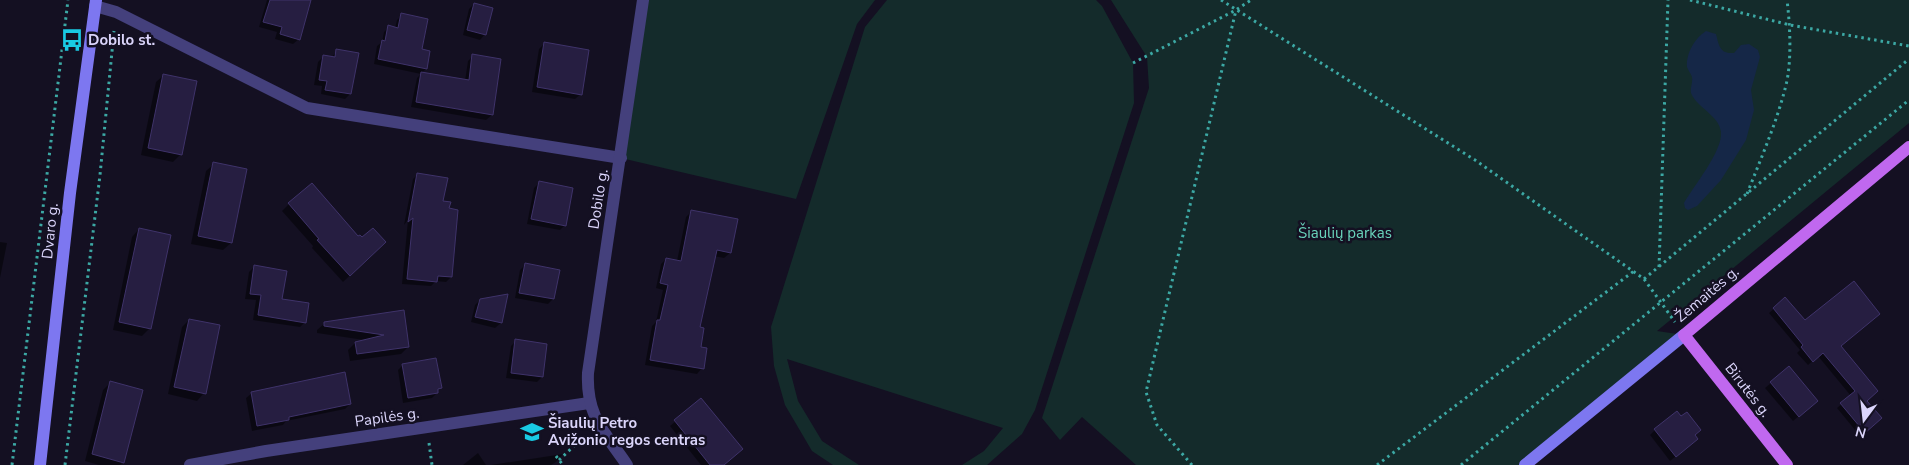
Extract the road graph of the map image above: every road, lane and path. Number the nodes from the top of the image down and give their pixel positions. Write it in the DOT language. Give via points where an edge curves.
graph roads {
  1 [pos="68,0"];
  2 [pos="642,0"];
  3 [pos="1221,0"];
  4 [pos="1251,0"];
  5 [pos="1668,0"];
  6 [pos="1690,0"];
  7 [pos="1787,0"];
  8 [pos="95,3"];
  9 [pos="1236,10"];
  10 [pos="116,12"];
  11 [pos="1790,25"];
  12 [pos="1909,46"];
  13 [pos="1909,59"];
  14 [pos="1133,63"];
  15 [pos="1909,100"];
  16 [pos="1909,147"];
  17 [pos="621,158"];
  18 [pos="1747,194"];
  19 [pos="1658,267"];
  20 [pos="1634,272"];
  21 [pos="1644,279"];
  22 [pos="1660,302"];
  23 [pos="1684,335"];
  24 [pos="589,402"];
  25 [pos="598,424"];
  26 [pos="556,456"];
  27 [pos="559,460"];
  28 [pos="12,465"];
  29 [pos="40,465"];
  30 [pos="65,465"];
  31 [pos="190,465"];
  32 [pos="563,465"];
  33 [pos="627,465"];
  34 [pos="1192,465"];
  35 [pos="1378,465"];
  36 [pos="1461,465"];
  37 [pos="1525,465"];
  38 [pos="1787,465"];
  1 -- 28 [label="path"];
  2 -- 17 [label="street, Dobilo g."];
  3 -- 9 [label="path"];
  4 -- 9 [label="path"];
  5 -- 19 [label="path"];
  6 -- 11 [label="path"];
  7 -- 11 [label="path"];
  8 -- 10 [label="street"];
  8 -- 29 [label="main road, Dvaro g."];
  9 -- 14 [label="path"];
  9 -- 20 [label="path" via="1475,160"];
  9 -- 34 [label="path" via="1146,392 1157,425"];
  10 -- 17 [label="street" via="307,108"];
  10 -- 30 [label="path"];
  11 -- 12 [label="path"];
  11 -- 18 [label="path" via="1787,83"];
  13 -- 18 [label="path"];
  15 -- 22 [label="path"];
  16 -- 23 [label="main road, Žemaitės g."];
  17 -- 24 [label="street, Dobilo g." via="588,372"];
  18 -- 19 [label="path"];
  19 -- 21 [label="path"];
  20 -- 21 [label="path"];
  20 -- 35 [label="path"];
  21 -- 22 [label="path"];
  22 -- 23 [label="path"];
  22 -- 36 [label="path"];
  23 -- 37 [label="main road, Žemaitės g."];
  23 -- 38 [label="main road, Birutės g."];
  24 -- 25 [label="street, Dobilo g."];
  24 -- 31 [label="street, Papilės g."];
  25 -- 27 [label="path"];
  25 -- 33 [label="street, Dobilo g."];
  26 -- 27 [label="path"];
  27 -- 32 [label="path"];
}
